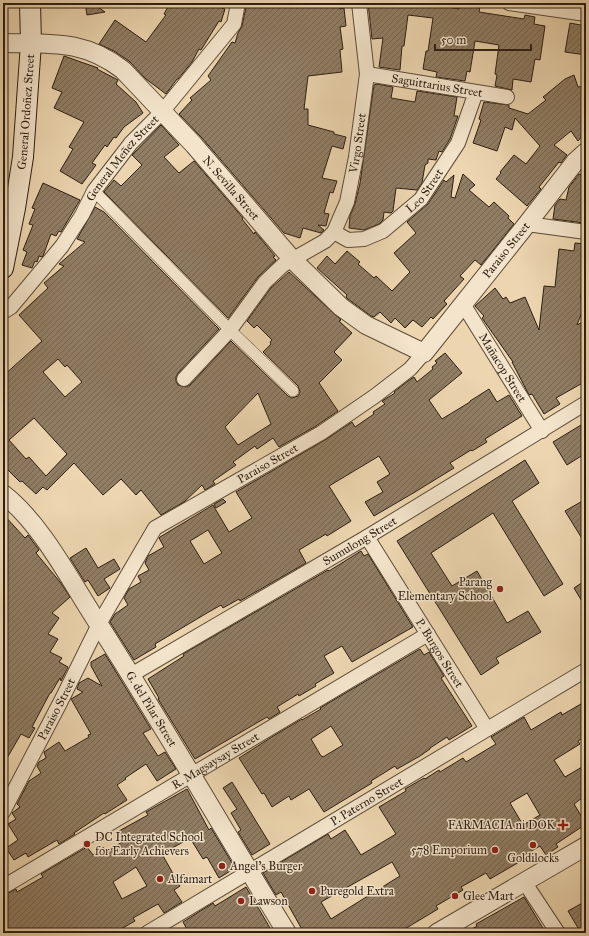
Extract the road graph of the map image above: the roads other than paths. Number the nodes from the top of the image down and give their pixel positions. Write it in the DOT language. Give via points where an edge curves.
graph roads {
  1 [pos="30,3"];
  2 [pos="238,3"];
  3 [pos="359,3"];
  4 [pos="510,3"];
  5 [pos="586,14"];
  6 [pos="3,43"];
  7 [pos="31,43"];
  8 [pos="367,74"];
  9 [pos="476,92"];
  10 [pos="507,98"];
  11 [pos="162,112"];
  12 [pos="586,152"];
  13 [pos="94,191"];
  14 [pos="527,224"];
  15 [pos="334,232"];
  16 [pos="586,232"];
  17 [pos="292,258"];
  18 [pos="3,268"];
  19 [pos="463,304"];
  20 [pos="3,312"];
  21 [pos="230,330"];
  22 [pos="424,353"];
  23 [pos="184,379"];
  24 [pos="293,391"];
  25 [pos="586,403"];
  26 [pos="542,431"];
  27 [pos="3,494"];
  28 [pos="367,537"];
  29 [pos="99,624"];
  30 [pos="428,634"];
  31 [pos="586,670"];
  32 [pos="131,675"];
  33 [pos="487,729"];
  34 [pos="192,775"];
  35 [pos="3,812"];
  36 [pos="586,846"];
  37 [pos="249,871"];
  38 [pos="525,882"];
  39 [pos="3,887"];
  40 [pos="147,933"];
  41 [pos="287,933"];
  42 [pos="437,933"];
  43 [pos="558,933"];
  1 -- 7 [label="main road, General Ordoñez Street"];
  2 -- 11 [label="street, General Meñez Street" via="234,24"];
  3 -- 8 [label="street, Virgo Street"];
  4 -- 5 [label="street"];
  6 -- 7 [label="street, N. Sevilla Street"];
  7 -- 11 [label="street, N. Sevilla Street" via="67,45 103,56 123,70"];
  7 -- 18 [label="main road, General Ordoñez Street" via="22,157"];
  8 -- 9 [label="street, Saguittarius Street"];
  8 -- 15 [label="street, Virgo Street" via="347,202"];
  9 -- 10 [label="street, Saguittarius Street"];
  9 -- 15 [label="street, Leo Street" via="458,143 421,199 383,231 364,239 348,240"];
  11 -- 13 [label="street, General Meñez Street" via="131,143"];
  11 -- 17 [label="street, N. Sevilla Street"];
  12 -- 14 [label="street, Paraiso Street" via="575,162"];
  13 -- 20 [label="street, General Meñez Street" via="62,246 11,307"];
  13 -- 21 [label="street"];
  14 -- 16 [label="street"];
  14 -- 19 [label="street, Paraiso Street"];
  15 -- 17 [label="street, Virgo Street" via="325,241"];
  17 -- 21 [label="street, Virgo Street" via="265,282"];
  17 -- 22 [label="street, N. Sevilla Street" via="354,317"];
  19 -- 22 [label="street, Paraiso Street"];
  19 -- 26 [label="street, Mañacop Street"];
  21 -- 23 [label="street, Virgo Street"];
  21 -- 24 [label="street"];
  22 -- 29 [label="street, Paraiso Street" via="410,368 375,396 320,432 155,528"];
  25 -- 26 [label="street, Sumulong Street"];
  26 -- 28 [label="street, Sumulong Street"];
  27 -- 29 [label="street, G. del Pilar Street" via="40,533"];
  28 -- 30 [label="street, P. Burgos Street"];
  28 -- 32 [label="street, Sumulong Street"];
  29 -- 32 [label="street, G. del Pilar Street"];
  29 -- 35 [label="street, Paraiso Street"];
  30 -- 33 [label="street, P. Burgos Street"];
  30 -- 34 [label="street, R. Magsaysay Street"];
  31 -- 33 [label="street, P. Paterno Street"];
  32 -- 34 [label="street, G. del Pilar Street"];
  33 -- 37 [label="street, P. Paterno Street"];
  34 -- 37 [label="street, G. del Pilar Street"];
  34 -- 39 [label="street, R. Magsaysay Street"];
  36 -- 38 [label="street"];
  37 -- 40 [label="street, P. Paterno Street"];
  37 -- 41 [label="street, G. del Pilar Street"];
  38 -- 42 [label="street"];
  38 -- 43 [label="street"];
}
